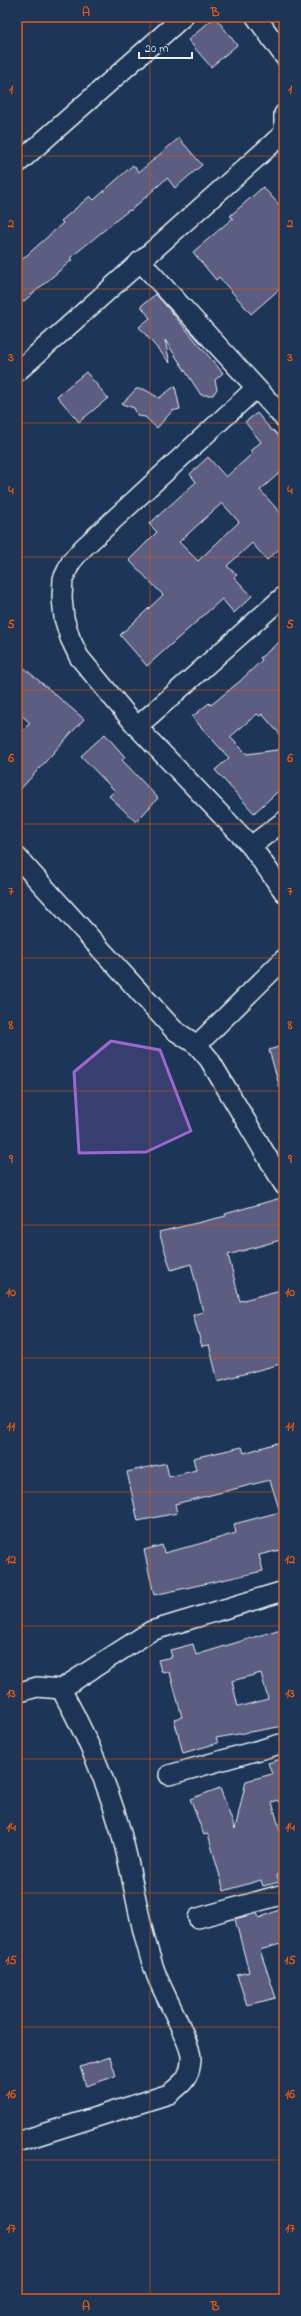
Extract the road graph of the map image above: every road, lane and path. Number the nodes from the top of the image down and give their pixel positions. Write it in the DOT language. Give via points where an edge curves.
graph roads {
  1 [pos="183,17"];
  2 [pos="256,17"];
  3 [pos="284,56"];
  4 [pos="284,114"];
  5 [pos="283,135"];
  6 [pos="17,164"];
  7 [pos="140,261"];
  8 [pos="17,372"];
  9 [pos="256,388"];
  10 [pos="284,418"];
  11 [pos="284,596"];
  12 [pos="137,727"];
  13 [pos="284,821"];
  14 [pos="251,846"];
  15 [pos="17,858"];
  16 [pos="284,892"];
  17 [pos="284,959"];
  18 [pos="197,1045"];
  19 [pos="284,1185"];
  20 [pos="284,1591"];
  21 [pos="61,1689"];
  22 [pos="17,1693"];
  23 [pos="284,1743"];
  24 [pos="168,1775"];
  25 [pos="284,1894"];
  26 [pos="198,1918"];
  27 [pos="17,2142"];
  1 -- 6 [label="street"];
  2 -- 3 [label="street"];
  4 -- 5 [label="street"];
  5 -- 7 [label="street"];
  7 -- 8 [label="street"];
  7 -- 9 [label="street"];
  9 -- 10 [label="street"];
  9 -- 12 [label="street" via="82,549 71,562 63,579 64,618 79,657"];
  11 -- 12 [label="street"];
  12 -- 14 [label="street"];
  13 -- 14 [label="street"];
  14 -- 16 [label="street"];
  15 -- 18 [label="street" via="174,1030"];
  17 -- 18 [label="street"];
  18 -- 19 [label="street" via="209,1059"];
  20 -- 21 [label="street" via="151,1631"];
  21 -- 22 [label="street" via="37,1687"];
  21 -- 27 [label="street" via="75,1714 124,1842 145,1942 192,2059 186,2081 169,2094"];
  23 -- 24 [label="street"];
  25 -- 26 [label="street"];
}
